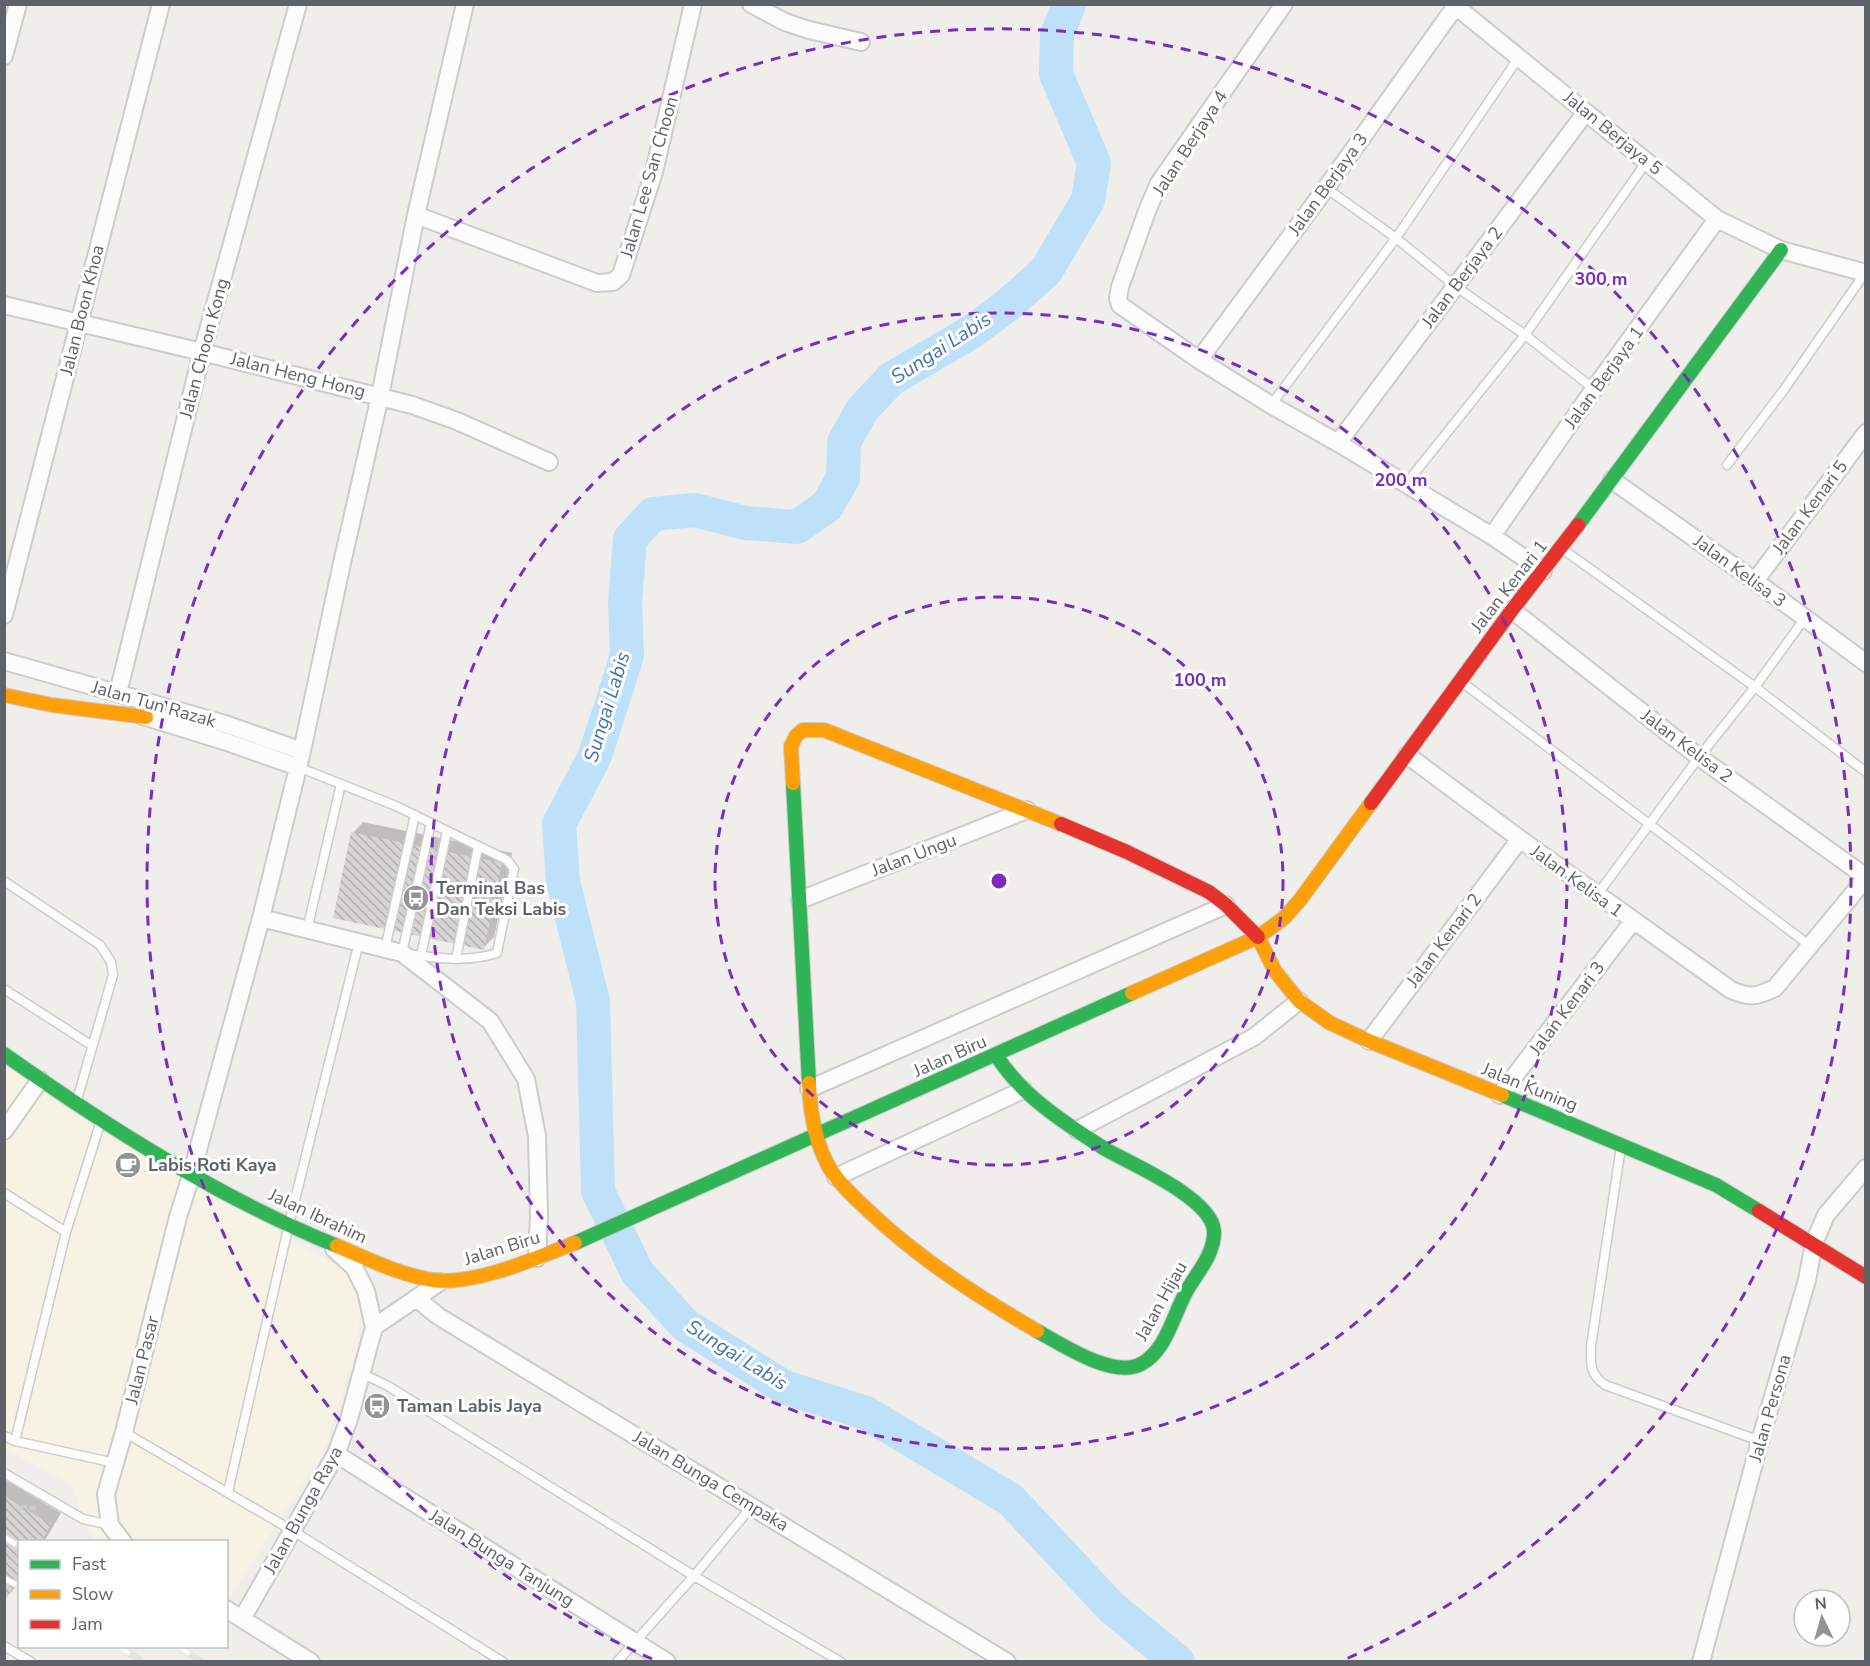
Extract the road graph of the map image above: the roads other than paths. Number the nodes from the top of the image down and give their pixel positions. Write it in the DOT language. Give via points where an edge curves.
graph roads {
  1 [pos="18,4"];
  2 [pos="161,4"];
  3 [pos="298,4"];
  4 [pos="465,4"];
  5 [pos="693,4"];
  6 [pos="752,4"];
  7 [pos="1284,4"];
  8 [pos="1454,6"];
  9 [pos="861,42"];
  10 [pos="4,56"];
  11 [pos="1519,57"];
  12 [pos="1586,112"];
  13 [pos="1648,161"];
  14 [pos="1326,188"];
  15 [pos="416,215"];
  16 [pos="1718,219"];
  17 [pos="1396,238"];
  18 [pos="1781,250"];
  19 [pos="1866,273"];
  20 [pos="1455,286"];
  21 [pos="4,305"];
  22 [pos="79,323"];
  23 [pos="1525,335"];
  24 [pos="202,352"];
  25 [pos="1199,360"];
  26 [pos="1594,389"];
  27 [pos="380,396"];
  28 [pos="1271,405"];
  29 [pos="1866,434"];
  30 [pos="1338,443"];
  31 [pos="549,462"];
  32 [pos="1726,465"];
  33 [pos="1612,480"];
  34 [pos="1405,485"];
  35 [pos="1492,536"];
  36 [pos="1561,548"];
  37 [pos="1543,571"];
  38 [pos="1755,581"];
  39 [pos="1512,610"];
  40 [pos="4,615"];
  41 [pos="1805,618"];
  42 [pos="4,661"];
  43 [pos="1866,663"];
  44 [pos="1460,681"];
  45 [pos="4,683"];
  46 [pos="1755,687"];
  47 [pos="118,693"];
  48 [pos="4,695"];
  49 [pos="146,717"];
  50 [pos="1407,754"];
  51 [pos="1698,757"];
  52 [pos="300,759"];
  53 [pos="1866,772"];
  54 [pos="341,784"];
  55 [pos="1027,810"];
  56 [pos="415,815"];
  57 [pos="431,823"];
  58 [pos="1649,826"];
  59 [pos="447,831"];
  60 [pos="1520,840"];
  61 [pos="478,847"];
  62 [pos="1866,878"];
  63 [pos="4,881"];
  64 [pos="1597,896"];
  65 [pos="800,900"];
  66 [pos="1226,905"];
  67 [pos="261,918"];
  68 [pos="1633,921"];
  69 [pos="307,930"];
  70 [pos="1257,938"];
  71 [pos="358,942"];
  72 [pos="1809,945"];
  73 [pos="385,949"];
  74 [pos="402,953"];
  75 [pos="421,956"];
  76 [pos="456,959"];
  77 [pos="4,989"];
  78 [pos="1299,1001"];
  79 [pos="1369,1041"];
  80 [pos="91,1044"];
  81 [pos="4,1054"];
  82 [pos="996,1055"];
  83 [pos="4,1061"];
  84 [pos="39,1081"];
  85 [pos="809,1089"];
  86 [pos="1023,1090"];
  87 [pos="1500,1095"];
  88 [pos="76,1104"];
  89 [pos="101,1120"];
  90 [pos="1077,1130"];
  91 [pos="4,1131"];
  92 [pos="815,1135"];
  93 [pos="1622,1144"];
  94 [pos="191,1176"];
  95 [pos="836,1177"];
  96 [pos="1862,1177"];
  97 [pos="4,1193"];
  98 [pos="289,1224"];
  99 [pos="66,1232"];
  100 [pos="328,1243"];
  101 [pos="1814,1243"];
  102 [pos="537,1258"];
  103 [pos="1866,1277"];
  104 [pos="440,1282"];
  105 [pos="416,1298"];
  106 [pos="374,1327"];
  107 [pos="361,1373"];
  108 [pos="124,1431"];
  109 [pos="4,1436"];
  110 [pos="15,1441"];
  111 [pos="1760,1441"];
  112 [pos="336,1454"];
  113 [pos="115,1463"];
  114 [pos="4,1473"];
  115 [pos="228,1492"];
  116 [pos="752,1506"];
  117 [pos="110,1525"];
  118 [pos="293,1532"];
  119 [pos="121,1540"];
  120 [pos="694,1576"];
  121 [pos="228,1610"];
  122 [pos="242,1619"];
  123 [pos="635,1642"];
  124 [pos="4,1646"];
  125 [pos="1005,1661"];
  126 [pos="31,1662"];
  127 [pos="311,1662"];
  128 [pos="503,1662"];
  129 [pos="617,1662"];
  130 [pos="667,1662"];
  131 [pos="841,1662"];
  132 [pos="1701,1662"];
  1 -- 10 [label="street"];
  2 -- 22 [label="street, Jalan Boon Khoa"];
  3 -- 24 [label="street, Jalan Choon Kong"];
  4 -- 15 [label="street, Jalan Pasar"];
  5 -- 15 [label="street, Jalan Lee San Choon" via="654,172 621,275 613,282 597,283"];
  6 -- 9 [label="street" via="785,22"];
  7 -- 25 [label="street, Jalan Berjaya 4" via="1159,183 1120,287 1120,305"];
  8 -- 11 [label="street, Jalan Berjaya 5"];
  8 -- 14 [label="street, Jalan Berjaya 3"];
  11 -- 12 [label="street, Jalan Berjaya 5"];
  11 -- 17 [label="lane"];
  12 -- 13 [label="street, Jalan Berjaya 5"];
  12 -- 20 [label="street, Jalan Berjaya 2"];
  13 -- 16 [label="street, Jalan Berjaya 5"];
  13 -- 23 [label="lane"];
  14 -- 17 [label="lane"];
  14 -- 25 [label="street, Jalan Berjaya 3"];
  15 -- 27 [label="street, Jalan Pasar"];
  16 -- 18 [label="street, Jalan Berjaya 5"];
  16 -- 26 [label="street, Jalan Berjaya 1"];
  17 -- 20 [label="lane"];
  17 -- 28 [label="lane"];
  18 -- 19 [label="street, Jalan Berjaya 5"];
  18 -- 33 [label="main road, Jalan Kenari 1"];
  19 -- 32 [label="lane"];
  20 -- 23 [label="lane"];
  20 -- 30 [label="street, Jalan Berjaya 2"];
  21 -- 22 [label="street, Jalan Heng Hong"];
  22 -- 24 [label="street, Jalan Heng Hong"];
  22 -- 40 [label="street, Jalan Boon Khoa"];
  23 -- 26 [label="lane"];
  23 -- 34 [label="lane"];
  24 -- 27 [label="street, Jalan Heng Hong"];
  24 -- 47 [label="street, Jalan Choon Kong"];
  25 -- 28 [label="street"];
  26 -- 35 [label="street, Jalan Berjaya 1"];
  27 -- 31 [label="street, Jalan Heng Hong" via="458,421"];
  27 -- 52 [label="street, Jalan Pasar"];
  28 -- 30 [label="street"];
  29 -- 38 [label="street, Jalan Kenari 5"];
  30 -- 34 [label="street"];
  33 -- 36 [label="main road, Jalan Kenari 1"];
  33 -- 38 [label="street, Jalan Kelisa 3"];
  34 -- 35 [label="street"];
  35 -- 37 [label="street"];
  36 -- 37 [label="main road, Jalan Kenari 1"];
  36 -- 46 [label="lane"];
  37 -- 39 [label="main road, Jalan Kenari 1"];
  38 -- 41 [label="street, Jalan Kelisa 3"];
  39 -- 44 [label="main road, Jalan Kenari 1"];
  39 -- 51 [label="street, Jalan Kelisa 2"];
  41 -- 43 [label="street, Jalan Kelisa 3"];
  41 -- 46 [label="lane"];
  42 -- 47 [label="street, Jalan Tun Razak"];
  44 -- 50 [label="main road, Jalan Kenari 1"];
  44 -- 58 [label="lane"];
  45 -- 49 [label="street, Jalan Tun Razak"];
  46 -- 51 [label="lane"];
  46 -- 53 [label="lane"];
  47 -- 52 [label="street, Jalan Tun Razak" via="225,724"];
  48 -- 49 [label="main road"];
  49 -- 52 [label="street, Jalan Tun Razak"];
  50 -- 60 [label="street, Jalan Kelisa 1"];
  50 -- 70 [label="main road, Jalan Kenari 1" via="1300,900"];
  51 -- 58 [label="lane"];
  51 -- 62 [label="street, Jalan Kelisa 2"];
  52 -- 54 [label="lane"];
  52 -- 67 [label="street, Jalan Pasar"];
  54 -- 56 [label="lane"];
  54 -- 69 [label="lane"];
  55 -- 65 [label="street, Jalan Ungu"];
  55 -- 65 [label="main road, Jalan Hijau" via="824,730 801,730 791,746"];
  55 -- 66 [label="main road, Jalan Kuning" via="1158,867 1209,892"];
  56 -- 57 [label="lane"];
  56 -- 73 [label="lane"];
  57 -- 59 [label="lane"];
  57 -- 74 [label="lane"];
  58 -- 64 [label="lane"];
  58 -- 72 [label="lane"];
  59 -- 61 [label="lane"];
  59 -- 75 [label="lane"];
  60 -- 64 [label="street, Jalan Kelisa 1"];
  60 -- 79 [label="street, Jalan Kenari 2"];
  61 -- 76 [label="lane"];
  61 -- 76 [label="lane" via="507,860 514,868 497,953"];
  62 -- 72 [label="street"];
  63 -- 80 [label="lane" via="100,945 111,962 112,975"];
  64 -- 68 [label="street, Jalan Kelisa 1"];
  65 -- 85 [label="main road, Jalan Hijau"];
  66 -- 70 [label="main road, Jalan Kuning"];
  66 -- 85 [label="street"];
  67 -- 69 [label="street"];
  67 -- 94 [label="street, Jalan Pasar"];
  68 -- 72 [label="street, Jalan Kelisa 1" via="1731,990 1753,996 1774,988"];
  68 -- 87 [label="street, Jalan Kenari 3"];
  69 -- 71 [label="street"];
  70 -- 78 [label="main road, Jalan Kuning"];
  70 -- 82 [label="main road, Jalan Biru"];
  71 -- 73 [label="street"];
  71 -- 98 [label="lane"];
  73 -- 74 [label="street"];
  74 -- 75 [label="lane"];
  74 -- 102 [label="street" via="490,1021 526,1079 537,1136"];
  75 -- 76 [label="lane"];
  77 -- 80 [label="lane"];
  78 -- 79 [label="main road, Jalan Kuning" via="1330,1023"];
  78 -- 90 [label="street" via="1254,1037"];
  79 -- 87 [label="main road, Jalan Kuning"];
  80 -- 88 [label="lane"];
  81 -- 84 [label="main road, Jalan Ibrahim"];
  82 -- 86 [label="main road, Jalan Hijau"];
  82 -- 92 [label="main road, Jalan Biru"];
  83 -- 84 [label="lane"];
  84 -- 88 [label="main road, Jalan Ibrahim"];
  84 -- 91 [label="street"];
  85 -- 92 [label="main road, Jalan Hijau"];
  86 -- 90 [label="main road, Jalan Hijau"];
  86 -- 95 [label="street"];
  87 -- 93 [label="main road, Jalan Kuning"];
  88 -- 89 [label="main road, Jalan Ibrahim"];
  89 -- 94 [label="main road, Jalan Ibrahim"];
  89 -- 99 [label="lane"];
  90 -- 95 [label="main road, Jalan Hijau" via="1197,1202 1212,1222 1213,1244 1159,1347 1137,1366 1110,1367 1048,1337 966,1287 881,1222"];
  92 -- 95 [label="main road, Jalan Hijau"];
  92 -- 102 [label="main road, Jalan Biru"];
  93 -- 101 [label="main road, Jalan Kuning" via="1716,1185"];
  93 -- 111 [label="lane" via="1591,1346 1592,1371 1605,1386"];
  94 -- 98 [label="main road, Jalan Ibrahim"];
  94 -- 108 [label="street, Jalan Pasar"];
  96 -- 101 [label="street, Jalan Persona" via="1826,1215"];
  97 -- 99 [label="lane"];
  98 -- 100 [label="main road, Jalan Ibrahim"];
  98 -- 115 [label="lane"];
  99 -- 110 [label="lane"];
  100 -- 104 [label="main road, Jalan Ibrahim"];
  100 -- 106 [label="street" via="354,1267 366,1291"];
  101 -- 103 [label="main road, Jalan Kuning"];
  101 -- 111 [label="street, Jalan Persona"];
  102 -- 104 [label="main road, Jalan Biru" via="466,1279"];
  104 -- 105 [label="street"];
  105 -- 106 [label="street"];
  105 -- 116 [label="street, Jalan Bunga Cempaka" via="448,1322"];
  106 -- 107 [label="street, Jalan Bunga Raya"];
  107 -- 112 [label="street, Jalan Bunga Raya"];
  107 -- 120 [label="lane"];
  108 -- 113 [label="street, Jalan Pasar"];
  108 -- 115 [label="lane"];
  109 -- 110 [label="lane"];
  110 -- 113 [label="lane"];
  111 -- 132 [label="street, Jalan Persona"];
  112 -- 118 [label="street, Jalan Bunga Raya"];
  112 -- 123 [label="street, Jalan Bunga Tanjung"];
  113 -- 117 [label="street, Jalan Pasar" via="106,1494"];
  114 -- 117 [label="lane" via="83,1519"];
  115 -- 118 [label="lane"];
  116 -- 120 [label="lane"];
  116 -- 125 [label="street, Jalan Bunga Cempaka"];
  117 -- 119 [label="street"];
  118 -- 122 [label="street, Jalan Bunga Raya"];
  118 -- 128 [label="lane"];
  120 -- 123 [label="lane"];
  120 -- 131 [label="lane"];
  121 -- 122 [label="street"];
  122 -- 127 [label="street"];
  123 -- 129 [label="lane"];
  123 -- 130 [label="street, Jalan Bunga Tanjung"];
  124 -- 126 [label="lane"];
}
